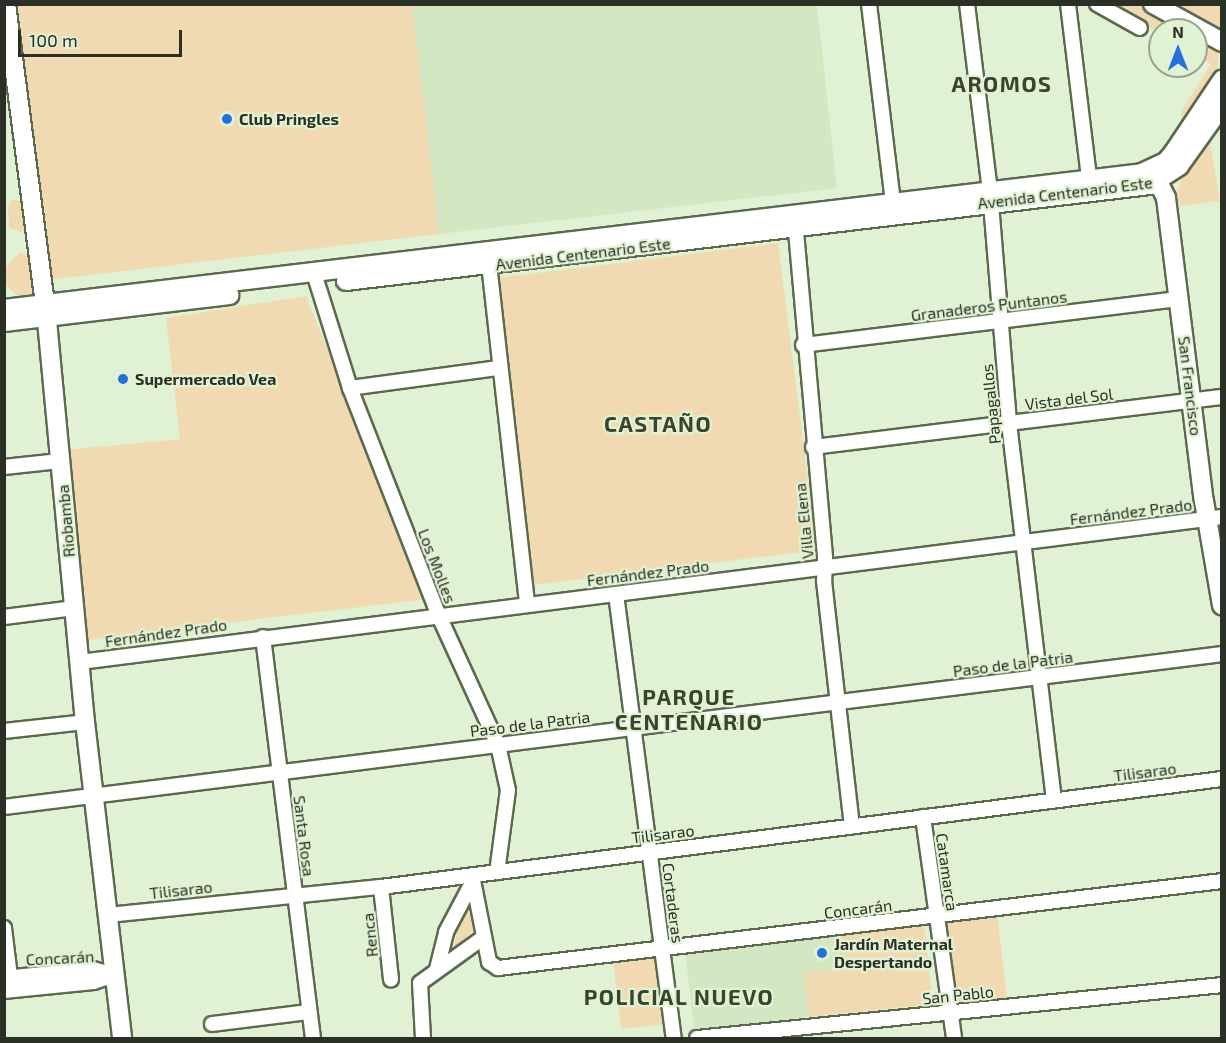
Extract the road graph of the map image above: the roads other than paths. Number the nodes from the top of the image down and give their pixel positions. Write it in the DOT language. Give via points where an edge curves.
graph roads {
  1 [pos="6,4"];
  2 [pos="869,4"];
  3 [pos="967,4"];
  4 [pos="1068,4"];
  5 [pos="1097,4"];
  6 [pos="1153,4"];
  7 [pos="1140,28"];
  8 [pos="1221,42"];
  9 [pos="1221,81"];
  10 [pos="1221,106"];
  11 [pos="1157,176"];
  12 [pos="1090,185"];
  13 [pos="989,197"];
  14 [pos="893,202"];
  15 [pos="795,220"];
  16 [pos="489,259"];
  17 [pos="315,279"];
  18 [pos="1179,299"];
  19 [pos="4,309"];
  20 [pos="45,311"];
  21 [pos="1000,321"];
  22 [pos="4,322"];
  23 [pos="803,345"];
  24 [pos="498,368"];
  25 [pos="350,388"];
  26 [pos="1221,397"];
  27 [pos="1193,401"];
  28 [pos="1009,423"];
  29 [pos="813,447"];
  30 [pos="60,461"];
  31 [pos="4,467"];
  32 [pos="1215,518"];
  33 [pos="1024,541"];
  34 [pos="825,567"];
  35 [pos="616,594"];
  36 [pos="527,605"];
  37 [pos="1221,605"];
  38 [pos="74,608"];
  39 [pos="439,616"];
  40 [pos="4,617"];
  41 [pos="263,637"];
  42 [pos="1221,654"];
  43 [pos="80,662"];
  44 [pos="1038,678"];
  45 [pos="838,703"];
  46 [pos="85,722"];
  47 [pos="633,728"];
  48 [pos="4,731"];
  49 [pos="498,745"];
  50 [pos="280,772"];
  51 [pos="1221,779"];
  52 [pos="93,796"];
  53 [pos="1054,800"];
  54 [pos="4,802"];
  55 [pos="5,807"];
  56 [pos="923,817"];
  57 [pos="852,826"];
  58 [pos="650,852"];
  59 [pos="497,872"];
  60 [pos="473,878"];
  61 [pos="1221,881"];
  62 [pos="381,887"];
  63 [pos="295,895"];
  64 [pos="108,915"];
  65 [pos="937,916"];
  66 [pos="4,928"];
  67 [pos="484,937"];
  68 [pos="662,950"];
  69 [pos="437,969"];
  70 [pos="114,975"];
  71 [pos="7,977"];
  72 [pos="391,979"];
  73 [pos="1221,985"];
  74 [pos="4,991"];
  75 [pos="309,1011"];
  76 [pos="950,1012"];
  77 [pos="212,1024"];
  78 [pos="122,1038"];
  79 [pos="313,1038"];
  80 [pos="423,1038"];
  81 [pos="674,1038"];
  82 [pos="698,1038"];
  83 [pos="954,1038"];
  1 -- 20 [label="main road, Riobamba"];
  2 -- 14 [label="street"];
  3 -- 13 [label="street, Papagallos"];
  4 -- 12 [label="street"];
  5 -- 7 [label="street"];
  6 -- 8 [label="main road"];
  9 -- 11 [label="main road"];
  10 -- 11 [label="main road" via="1179,166"];
  11 -- 12 [label="main road, Avenida Centenario Este"];
  11 -- 18 [label="main road, San Francisco"];
  12 -- 13 [label="main road, Avenida Centenario Este"];
  13 -- 14 [label="main road, Avenida Centenario Este"];
  13 -- 15 [label="main road, Avenida Centenario Este"];
  13 -- 21 [label="street, Papagallos"];
  14 -- 15 [label="main road, Avenida Centenario Este"];
  15 -- 16 [label="main road, Avenida Centenario Este"];
  15 -- 23 [label="street, Villa Elena"];
  16 -- 17 [label="main road, Avenida Centenario Este"];
  16 -- 24 [label="street"];
  17 -- 20 [label="main road, Avenida Centenario Este"];
  17 -- 25 [label="street, Los Molles"];
  18 -- 21 [label="street, Granaderos Puntanos"];
  18 -- 27 [label="main road, San Francisco"];
  19 -- 20 [label="main road, Avenida Centenario Este"];
  20 -- 22 [label="main road, Avenida Centenario Este"];
  20 -- 30 [label="main road, Riobamba"];
  21 -- 23 [label="street, Granaderos Puntanos"];
  21 -- 28 [label="street, Papagallos"];
  23 -- 29 [label="street, Villa Elena"];
  24 -- 25 [label="street"];
  24 -- 36 [label="street"];
  25 -- 39 [label="street, Los Molles"];
  26 -- 27 [label="street, Vista del Sol"];
  27 -- 28 [label="street, Vista del Sol"];
  27 -- 32 [label="main road, San Francisco"];
  28 -- 29 [label="street, Vista del Sol"];
  28 -- 33 [label="street, Papagallos"];
  29 -- 34 [label="street, Villa Elena"];
  30 -- 31 [label="street"];
  30 -- 38 [label="main road, Riobamba"];
  32 -- 33 [label="street, Fernández Prado"];
  32 -- 37 [label="main road, San Francisco"];
  33 -- 34 [label="street, Fernández Prado"];
  33 -- 44 [label="street, Papagallos"];
  34 -- 35 [label="street, Fernández Prado"];
  34 -- 45 [label="street, Villa Elena"];
  35 -- 36 [label="street, Fernández Prado"];
  35 -- 47 [label="street, Cortaderas"];
  36 -- 39 [label="street, Fernández Prado"];
  38 -- 40 [label="street"];
  38 -- 43 [label="main road, Riobamba"];
  39 -- 41 [label="street, Fernández Prado"];
  39 -- 49 [label="street, Los Molles"];
  41 -- 43 [label="street, Fernández Prado"];
  41 -- 50 [label="street, Santa Rosa"];
  42 -- 44 [label="street, Paso de la Patria"];
  43 -- 46 [label="main road, Riobamba"];
  44 -- 45 [label="street, Paso de la Patria"];
  44 -- 53 [label="street, Papagallos"];
  45 -- 47 [label="street, Paso de la Patria"];
  45 -- 57 [label="street, Villa Elena"];
  46 -- 48 [label="street"];
  46 -- 52 [label="main road, Riobamba"];
  47 -- 49 [label="street, Paso de la Patria"];
  47 -- 58 [label="street, Cortaderas"];
  49 -- 50 [label="street, Paso de la Patria"];
  49 -- 59 [label="street, Los Molles" via="508,790"];
  50 -- 52 [label="street, Paso de la Patria"];
  50 -- 63 [label="street, Santa Rosa"];
  51 -- 53 [label="street, Tilisarao"];
  52 -- 55 [label="street, Paso de la Patria"];
  52 -- 64 [label="main road, Riobamba"];
  53 -- 56 [label="street, Tilisarao"];
  54 -- 55 [label="street"];
  56 -- 57 [label="street, Tilisarao"];
  56 -- 65 [label="street, Catamarca"];
  57 -- 58 [label="street, Tilisarao"];
  58 -- 59 [label="street, Tilisarao"];
  58 -- 68 [label="street, Cortaderas"];
  59 -- 60 [label="street, Tilisarao"];
  60 -- 62 [label="street, Tilisarao"];
  60 -- 67 [label="street"];
  60 -- 69 [label="street" via="446,932"];
  61 -- 65 [label="street, Concarán"];
  62 -- 63 [label="street, Tilisarao"];
  62 -- 72 [label="street, Renca"];
  63 -- 64 [label="street, Tilisarao"];
  63 -- 75 [label="street, Santa Rosa"];
  64 -- 70 [label="main road, Riobamba"];
  65 -- 68 [label="street, Concarán"];
  65 -- 76 [label="street, Catamarca"];
  66 -- 71 [label="street"];
  67 -- 68 [label="street, Concarán" via="489,962 498,968"];
  67 -- 69 [label="street"];
  68 -- 81 [label="street, Cortaderas"];
  69 -- 80 [label="street" via="420,983"];
  70 -- 71 [label="street, Concarán" via="93,969"];
  70 -- 74 [label="street, Concarán" via="94,982"];
  70 -- 78 [label="main road, Riobamba"];
  73 -- 76 [label="street, San Pablo"];
  75 -- 77 [label="street"];
  75 -- 79 [label="street, Santa Rosa"];
  76 -- 82 [label="street, San Pablo"];
  76 -- 83 [label="street, Catamarca"];
}
